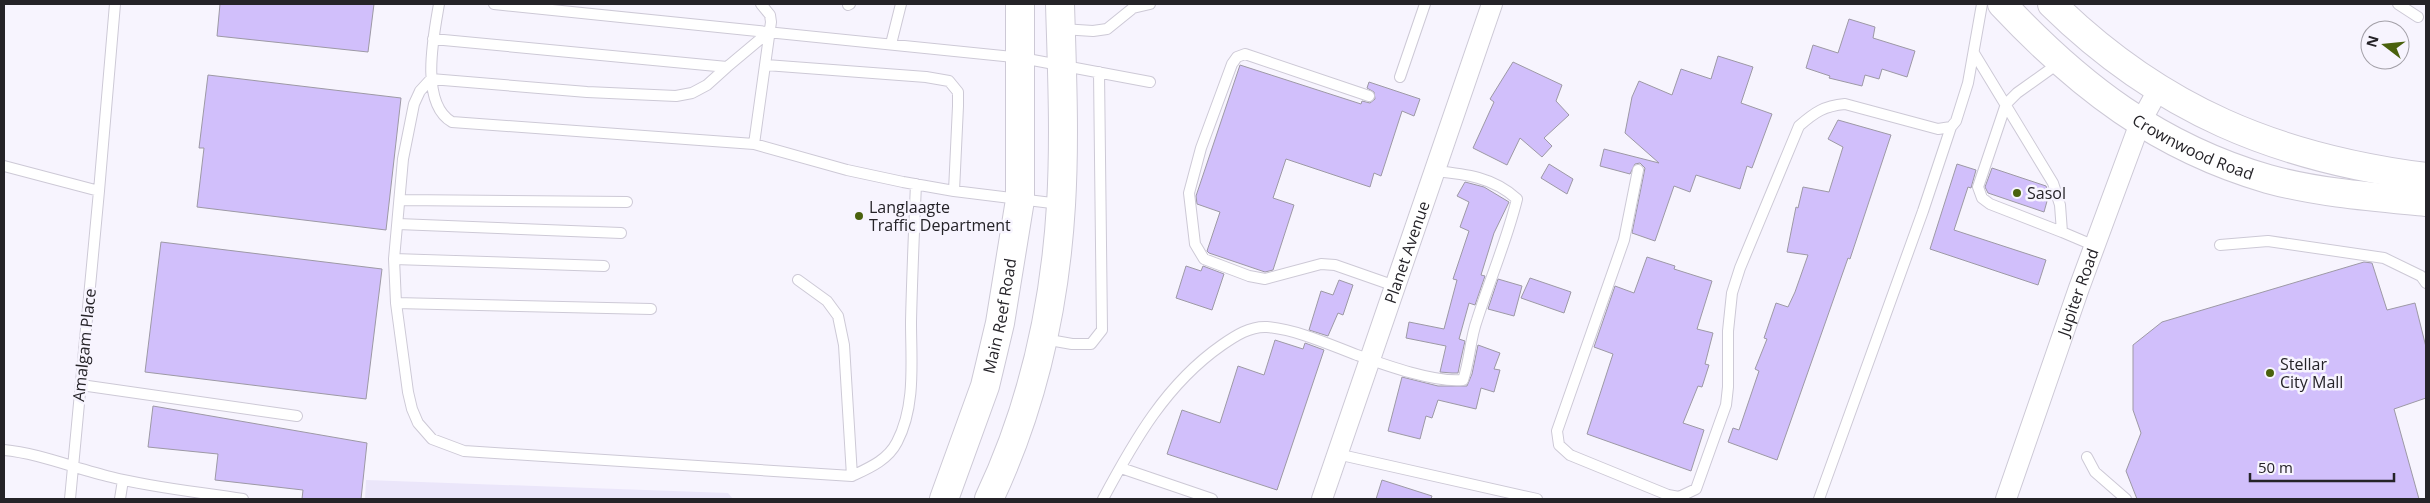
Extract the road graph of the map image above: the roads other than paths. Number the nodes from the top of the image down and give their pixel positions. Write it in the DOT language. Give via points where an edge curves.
graph roads {
  1 [pos="115,4"];
  2 [pos="439,4"];
  3 [pos="494,4"];
  4 [pos="761,4"];
  5 [pos="901,4"];
  6 [pos="1020,4"];
  7 [pos="1150,4"];
  8 [pos="1425,4"];
  9 [pos="1492,4"];
  10 [pos="1982,4"];
  11 [pos="2002,4"];
  12 [pos="2052,4"];
  13 [pos="2398,4"];
  14 [pos="1060,16"];
  15 [pos="2418,17"];
  16 [pos="770,31"];
  17 [pos="433,39"];
  18 [pos="891,44"];
  19 [pos="1974,53"];
  20 [pos="1022,58"];
  21 [pos="2061,62"];
  22 [pos="766,65"];
  23 [pos="1061,65"];
  24 [pos="727,67"];
  25 [pos="1099,72"];
  26 [pos="1400,77"];
  27 [pos="431,78"];
  28 [pos="1150,82"];
  29 [pos="2158,90"];
  30 [pos="1369,96"];
  31 [pos="2006,104"];
  32 [pos="2140,123"];
  33 [pos="1951,127"];
  34 [pos="754,144"];
  35 [pos="4,166"];
  36 [pos="1638,170"];
  37 [pos="1434,171"];
  38 [pos="2426,177"];
  39 [pos="916,184"];
  40 [pos="100,191"];
  41 [pos="954,191"];
  42 [pos="400,200"];
  43 [pos="1020,200"];
  44 [pos="627,202"];
  45 [pos="2426,202"];
  46 [pos="1061,204"];
  47 [pos="398,224"];
  48 [pos="2062,232"];
  49 [pos="621,233"];
  50 [pos="2220,245"];
  51 [pos="2095,246"];
  52 [pos="394,259"];
  53 [pos="604,266"];
  54 [pos="798,280"];
  55 [pos="2426,283"];
  56 [pos="1394,286"];
  57 [pos="396,303"];
  58 [pos="651,309"];
  59 [pos="1043,339"];
  60 [pos="1369,359"];
  61 [pos="80,385"];
  62 [pos="297,416"];
  63 [pos="4,450"];
  64 [pos="1337,454"];
  65 [pos="2087,457"];
  66 [pos="72,468"];
  67 [pos="1121,468"];
  68 [pos="852,476"];
  69 [pos="123,480"];
  70 [pos="1683,498"];
  71 [pos="70,499"];
  72 [pos="120,499"];
  73 [pos="243,499"];
  74 [pos="944,499"];
  75 [pos="989,499"];
  76 [pos="1103,499"];
  77 [pos="1212,499"];
  78 [pos="1322,499"];
  79 [pos="1537,499"];
  80 [pos="1819,499"];
  81 [pos="2006,499"];
  82 [pos="2126,499"];
  1 -- 40 [label="lane, Amalgam Place"];
  2 -- 17 [label="lane"];
  3 -- 16 [label="lane"];
  4 -- 16 [label="lane" via="770,15"];
  5 -- 18 [label="lane"];
  6 -- 20 [label="main road, Main Reef Road"];
  7 -- 14 [label="lane" via="1133,8 1108,29 1093,31"];
  8 -- 26 [label="lane"];
  9 -- 37 [label="street, Planet Avenue"];
  10 -- 19 [label="lane"];
  11 -- 21 [label="main road, Crownwood Road"];
  12 -- 29 [label="main road, Crownwood Road" via="2084,35"];
  13 -- 15 [label="lane"];
  14 -- 23 [label="main road"];
  16 -- 18 [label="lane"];
  16 -- 22 [label="lane"];
  16 -- 24 [label="lane"];
  17 -- 24 [label="lane"];
  17 -- 27 [label="lane"];
  18 -- 20 [label="lane"];
  19 -- 31 [label="lane"];
  19 -- 33 [label="lane" via="1958,114"];
  20 -- 23 [label="lane"];
  20 -- 43 [label="main road, Main Reef Road"];
  21 -- 31 [label="lane" via="2017,92"];
  21 -- 32 [label="main road, Crownwood Road"];
  22 -- 34 [label="lane"];
  22 -- 41 [label="lane" via="948,81 958,92"];
  23 -- 25 [label="lane"];
  23 -- 46 [label="main road"];
  24 -- 27 [label="lane" via="692,94 676,96 587,92"];
  25 -- 28 [label="lane"];
  25 -- 59 [label="lane" via="1102,330 1090,344"];
  27 -- 34 [label="lane" via="440,112 452,122"];
  27 -- 42 [label="lane" via="414,104 403,159"];
  29 -- 32 [label="street, Jupiter Road"];
  29 -- 38 [label="main road, Crownwood Road" via="2234,129 2268,142 2361,167"];
  30 -- 56 [label="lane" via="1245,54 1237,57 1188,193 1195,244 1204,259 1265,279 1321,264 1335,265"];
  31 -- 48 [label="lane" via="2053,183 2060,205"];
  31 -- 48 [label="lane" via="1978,188 1982,198"];
  32 -- 45 [label="main road, Crownwood Road" via="2224,164 2268,179 2324,190"];
  32 -- 51 [label="street, Jupiter Road"];
  33 -- 70 [label="lane" via="1938,129 1845,104 1830,105 1798,126 1732,293 1726,405 1696,488"];
  33 -- 80 [label="lane"];
  34 -- 39 [label="lane" via="847,170"];
  35 -- 40 [label="lane"];
  36 -- 70 [label="lane" via="1624,240 1557,431 1559,445 1570,455 1668,495"];
  37 -- 56 [label="street, Planet Avenue"];
  37 -- 60 [label="lane" via="1473,175 1506,189 1517,199 1476,321 1469,363 1463,380 1448,382"];
  39 -- 41 [label="lane"];
  39 -- 68 [label="lane" via="911,323 913,357 907,415 896,444 878,464"];
  40 -- 61 [label="lane, Amalgam Place"];
  41 -- 43 [label="lane"];
  42 -- 44 [label="lane"];
  42 -- 47 [label="lane"];
  43 -- 46 [label="lane"];
  43 -- 74 [label="main road, Main Reef Road" via="1000,323 985,386"];
  46 -- 59 [label="main road"];
  47 -- 49 [label="lane"];
  47 -- 52 [label="lane"];
  48 -- 51 [label="lane"];
  50 -- 55 [label="lane" via="2268,241 2384,258 2421,276"];
  51 -- 81 [label="street, Jupiter Road"];
  52 -- 53 [label="lane"];
  52 -- 57 [label="lane"];
  54 -- 68 [label="lane" via="827,301 838,316 844,345"];
  56 -- 60 [label="street, Planet Avenue"];
  57 -- 58 [label="lane"];
  57 -- 68 [label="lane" via="412,409 423,429 442,444 464,451"];
  59 -- 75 [label="main road" via="1014,440"];
  60 -- 64 [label="street, Planet Avenue"];
  60 -- 67 [label="lane" via="1306,336 1265,327 1242,332 1209,354 1174,385 1146,423"];
  61 -- 62 [label="lane"];
  61 -- 66 [label="lane, Amalgam Place"];
  63 -- 66 [label="lane"];
  64 -- 78 [label="street, Planet Avenue"];
  64 -- 79 [label="lane"];
  65 -- 82 [label="lane" via="2095,472"];
  66 -- 69 [label="lane"];
  66 -- 71 [label="lane, Amalgam Place"];
  67 -- 76 [label="lane"];
  67 -- 77 [label="lane"];
  69 -- 72 [label="lane"];
  69 -- 73 [label="lane"];
}
